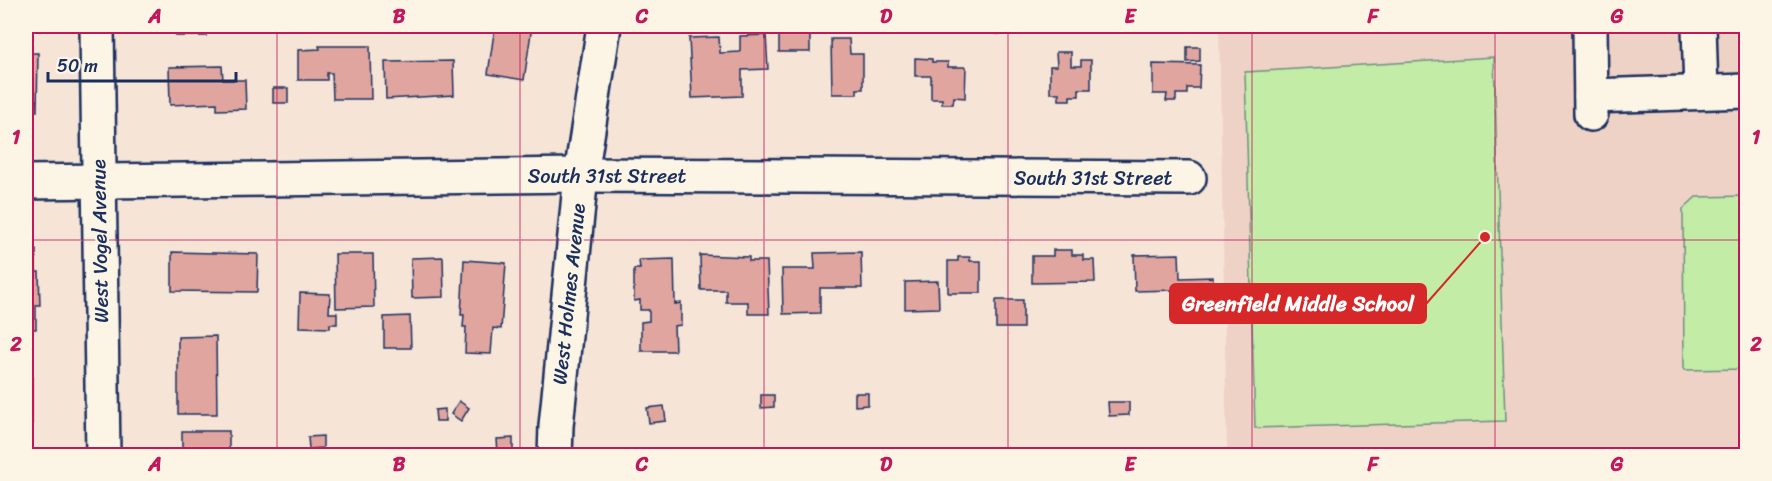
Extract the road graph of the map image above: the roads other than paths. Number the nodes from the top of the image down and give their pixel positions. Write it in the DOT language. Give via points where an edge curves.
graph roads {
  1 [pos="97,26"];
  2 [pos="604,26"];
  3 [pos="1590,26"];
  4 [pos="1699,26"];
  5 [pos="1746,91"];
  6 [pos="1701,92"];
  7 [pos="581,176"];
  8 [pos="1189,178"];
  9 [pos="99,180"];
  10 [pos="26,182"];
  11 [pos="104,456"];
  12 [pos="555,456"];
  1 -- 9 [label="street, West Vogel Avenue"];
  2 -- 7 [label="street, West Holmes Avenue"];
  3 -- 6 [label="street" via="1591,105"];
  4 -- 6 [label="street"];
  5 -- 6 [label="street"];
  7 -- 8 [label="street, South 31st Street"];
  7 -- 9 [label="street, South 31st Street"];
  7 -- 12 [label="street, West Holmes Avenue"];
  9 -- 10 [label="street, South 31st Street"];
  9 -- 11 [label="street, West Vogel Avenue"];
}
